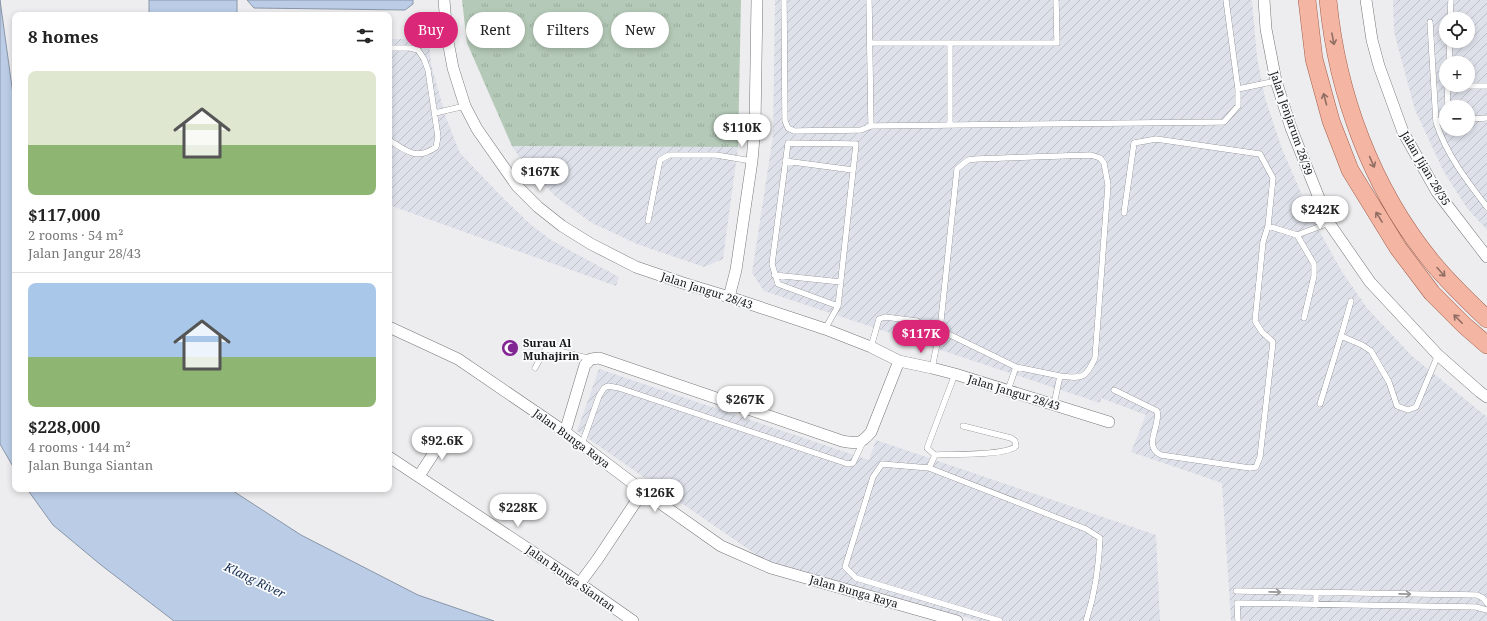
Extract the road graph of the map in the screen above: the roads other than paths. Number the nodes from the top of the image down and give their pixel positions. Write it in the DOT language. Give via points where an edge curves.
graph roads {
  1 [pos="444,0"];
  2 [pos="757,0"];
  3 [pos="784,0"];
  4 [pos="869,0"];
  5 [pos="1056,0"];
  6 [pos="1226,0"];
  7 [pos="1264,0"];
  8 [pos="1307,0"];
  9 [pos="1328,0"];
  10 [pos="1366,0"];
  11 [pos="1451,0"];
  12 [pos="1450,12"];
  13 [pos="1430,22"];
  14 [pos="870,43"];
  15 [pos="950,43"];
  16 [pos="392,48"];
  17 [pos="1276,81"];
  18 [pos="1475,86"];
  19 [pos="1487,86"];
  20 [pos="1238,89"];
  21 [pos="465,106"];
  22 [pos="435,113"];
  23 [pos="1487,118"];
  24 [pos="1475,119"];
  25 [pos="1439,121"];
  26 [pos="1436,122"];
  27 [pos="950,124"];
  28 [pos="870,126"];
  29 [pos="392,142"];
  30 [pos="752,161"];
  31 [pos="785,161"];
  32 [pos="853,170"];
  33 [pos="1487,208"];
  34 [pos="1124,213"];
  35 [pos="648,221"];
  36 [pos="1329,223"];
  37 [pos="1268,226"];
  38 [pos="1297,235"];
  39 [pos="1487,257"];
  40 [pos="774,275"];
  41 [pos="841,282"];
  42 [pos="729,296"];
  43 [pos="1351,301"];
  44 [pos="838,306"];
  45 [pos="1304,318"];
  46 [pos="917,320"];
  47 [pos="1487,320"];
  48 [pos="392,328"];
  49 [pos="825,329"];
  50 [pos="940,330"];
  51 [pos="1341,336"];
  52 [pos="1487,345"];
  53 [pos="872,347"];
  54 [pos="1438,355"];
  55 [pos="591,358"];
  56 [pos="899,361"];
  57 [pos="1016,367"];
  58 [pos="535,368"];
  59 [pos="932,368"];
  60 [pos="955,374"];
  61 [pos="1060,376"];
  62 [pos="1008,390"];
  63 [pos="1114,390"];
  64 [pos="1487,397"];
  65 [pos="1054,404"];
  66 [pos="1320,404"];
  67 [pos="1109,422"];
  68 [pos="963,426"];
  69 [pos="565,432"];
  70 [pos="446,434"];
  71 [pos="863,441"];
  72 [pos="582,444"];
  73 [pos="935,455"];
  74 [pos="392,459"];
  75 [pos="929,468"];
  76 [pos="419,476"];
  77 [pos="643,491"];
  78 [pos="580,583"];
  79 [pos="1236,591"];
  80 [pos="1316,592"];
  81 [pos="1487,603"];
  82 [pos="1316,605"];
  83 [pos="1487,610"];
  84 [pos="633,621"];
  85 [pos="957,621"];
  86 [pos="1000,621"];
  87 [pos="1086,621"];
  88 [pos="1238,621"];
  1 -- 21 [label="street, Jalan Jangur 28/43" via="453,68"];
  2 -- 30 [label="street"];
  3 -- 28 [label="lane" via="785,122 788,128 794,131 861,130"];
  4 -- 14 [label="lane"];
  5 -- 15 [label="lane" via="1057,43"];
  6 -- 20 [label="lane"];
  7 -- 17 [label="street, Jalan Jenjarum 28/39" via="1266,29"];
  52 -- 8 [label="main road, one-way" via="1432,293 1398,248 1350,170 1331,120 1314,59"];
  9 -- 47 [label="main road, one-way" via="1338,66 1352,114 1370,160 1404,223 1432,262"];
  10 -- 39 [label="street, Jalan Jijan 28/35" via="1379,66 1403,132 1437,192"];
  11 -- 12 [label="lane"];
  13 -- 26 [label="lane"];
  14 -- 15 [label="lane"];
  14 -- 28 [label="lane"];
  15 -- 27 [label="lane"];
  16 -- 22 [label="lane" via="418,50 424,59"];
  17 -- 20 [label="lane"];
  17 -- 36 [label="street, Jalan Jenjarum 28/39" via="1291,128"];
  18 -- 19 [label="lane"];
  20 -- 27 [label="lane" via="1238,106 1224,122"];
  21 -- 22 [label="lane"];
  21 -- 42 [label="street, Jalan Jangur 28/43" via="477,129 517,186 562,226 636,267"];
  22 -- 29 [label="lane" via="438,137 436,147 428,153 416,154 406,151"];
  23 -- 24 [label="lane"];
  25 -- 26 [label="lane"];
  26 -- 33 [label="lane" via="1460,171"];
  27 -- 28 [label="lane"];
  30 -- 35 [label="lane" via="716,155 669,155 660,160"];
  30 -- 42 [label="street" via="736,270"];
  31 -- 32 [label="lane"];
  31 -- 32 [label="lane" via="788,143 856,144"];
  31 -- 40 [label="lane" via="772,264"];
  32 -- 41 [label="lane"];
  34 -- 37 [label="lane" via="1134,143 1156,139 1260,154 1273,178"];
  36 -- 38 [label="lane"];
  36 -- 54 [label="street, Jalan Jenjarum 28/39" via="1370,282"];
  37 -- 38 [label="lane"];
  37 -- 63 [label="lane" via="1263,242 1255,320 1262,332 1273,342 1260,457 1256,467 1155,453 1152,442 1159,417 1158,411"];
  38 -- 45 [label="lane" via="1314,264 1314,276"];
  40 -- 41 [label="lane"];
  40 -- 44 [label="lane" via="778,284"];
  41 -- 44 [label="lane"];
  42 -- 49 [label="street, Jalan Jangur 28/43"];
  43 -- 51 [label="lane"];
  44 -- 49 [label="lane"];
  46 -- 53 [label="lane" via="885,317 879,319"];
  48 -- 69 [label="street, Jalan Bunga Raya" via="458,358"];
  49 -- 53 [label="street, Jalan Jangur 28/43"];
  50 -- 57 [label="lane"];
  50 -- 59 [label="lane"];
  50 -- 61 [label="lane" via="957,169 968,160 976,159 1090,155 1100,158 1104,162 1108,185 1095,358 1088,372 1079,378"];
  51 -- 54 [label="lane" via="1371,351 1389,382 1397,406 1408,410 1416,406"];
  51 -- 66 [label="lane"];
  53 -- 56 [label="street, Jalan Jangur 28/43"];
  54 -- 64 [label="street, Jalan Jenjarum 28/39"];
  55 -- 58 [label="lane" via="551,349 545,350"];
  55 -- 69 [label="street" via="584,365"];
  55 -- 71 [label="street" via="608,360 842,441"];
  56 -- 59 [label="street, Jalan Jangur 28/43"];
  56 -- 71 [label="street" via="872,432"];
  57 -- 61 [label="lane"];
  57 -- 62 [label="lane"];
  59 -- 60 [label="street, Jalan Jangur 28/43"];
  60 -- 62 [label="street, Jalan Jangur 28/43"];
  60 -- 73 [label="lane" via="927,448"];
  61 -- 65 [label="lane"];
  62 -- 65 [label="street, Jalan Jangur 28/43"];
  65 -- 67 [label="street, Jalan Jangur 28/43"];
  68 -- 73 [label="lane" via="1011,438 1016,446 1013,450 1001,452"];
  69 -- 72 [label="street, Jalan Bunga Raya"];
  70 -- 76 [label="street"];
  71 -- 72 [label="lane" via="853,463 848,464 608,386 599,396"];
  72 -- 77 [label="street, Jalan Bunga Raya"];
  73 -- 75 [label="lane"];
  74 -- 76 [label="street, Jalan Bunga Siantan"];
  75 -- 86 [label="lane" via="882,464 873,477 845,567 856,578"];
  75 -- 87 [label="lane" via="1086,529 1100,538 1099,559"];
  76 -- 78 [label="street, Jalan Bunga Siantan"];
  77 -- 78 [label="street"];
  77 -- 85 [label="street, Jalan Bunga Raya" via="721,546 771,568"];
  78 -- 84 [label="street, Jalan Bunga Siantan"];
  79 -- 80 [label="lane, one-way"];
  80 -- 81 [label="lane, one-way" via="1477,595"];
  80 -- 82 [label="lane"];
  82 -- 83 [label="lane" via="1476,607"];
  82 -- 88 [label="lane" via="1237,603"];
}
